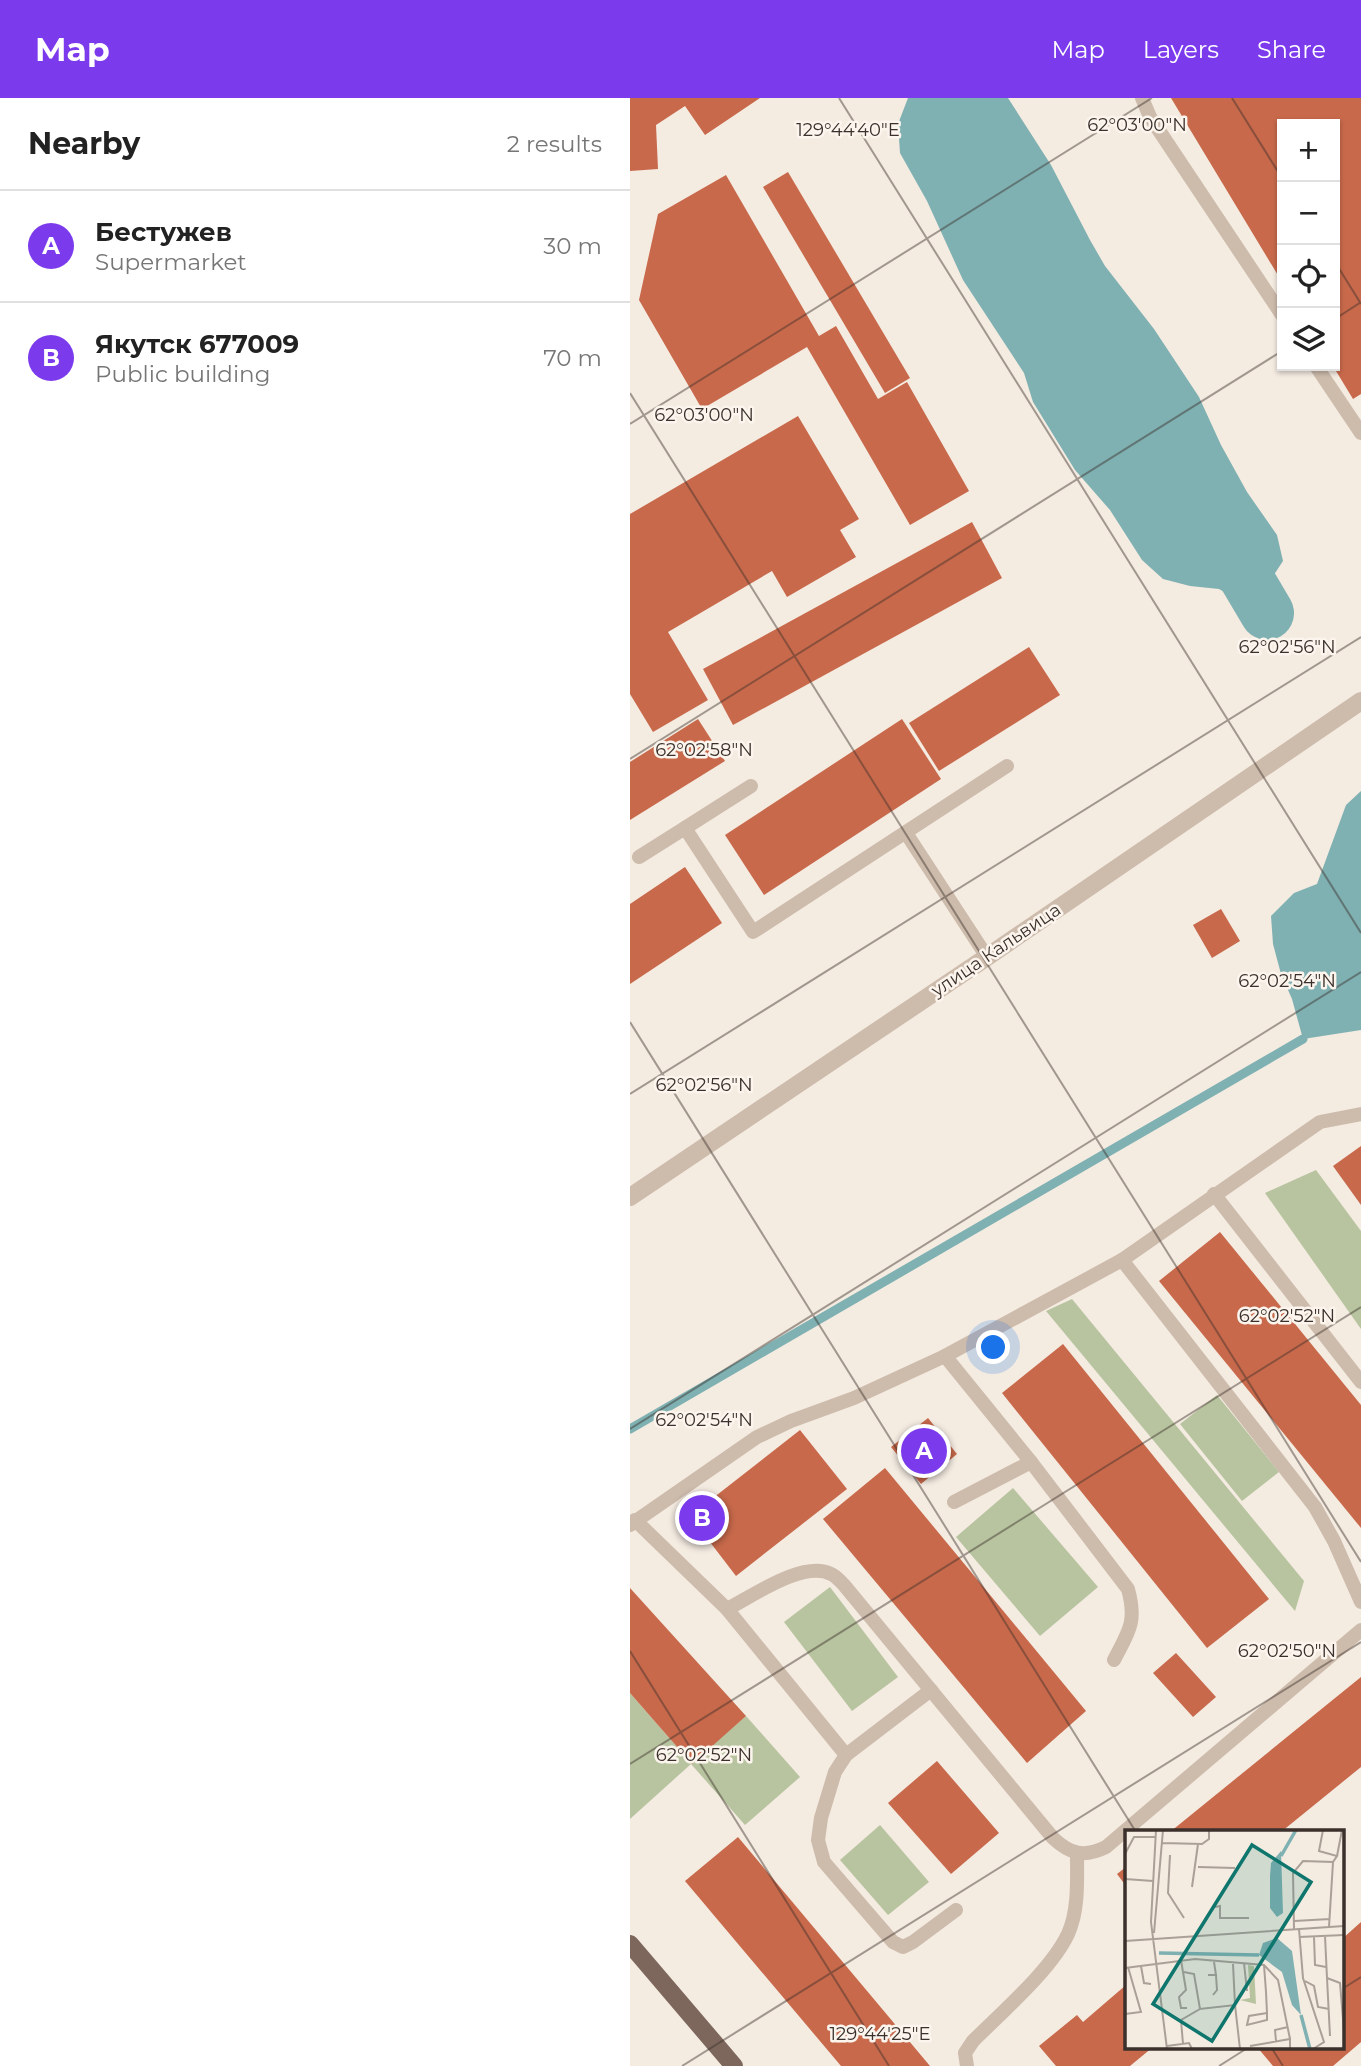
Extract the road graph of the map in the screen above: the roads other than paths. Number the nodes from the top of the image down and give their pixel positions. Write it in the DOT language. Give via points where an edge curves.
graph roads {
  1 [pos="1142,98"];
  2 [pos="1277,308"];
  3 [pos="1319,371"];
  4 [pos="1361,433"];
  5 [pos="1361,701"];
  6 [pos="1007,766"];
  7 [pos="751,786"];
  8 [pos="685,828"];
  9 [pos="906,833"];
  10 [pos="639,858"];
  11 [pos="987,957"];
  12 [pos="1361,1114"];
  13 [pos="1214,1194"];
  14 [pos="630,1197"];
  15 [pos="1122,1260"];
  16 [pos="945,1356"];
  17 [pos="1361,1382"];
  18 [pos="1031,1462"];
  19 [pos="954,1502"];
  20 [pos="633,1522"];
  21 [pos="1361,1602"];
  22 [pos="727,1609"];
  23 [pos="1361,1630"];
  24 [pos="1114,1660"];
  25 [pos="931,1690"];
  26 [pos="846,1755"];
  27 [pos="1126,1830"];
  28 [pos="1125,1831"];
  29 [pos="1077,1853"];
  30 [pos="956,1910"];
  31 [pos="630,1944"];
  32 [pos="734,2066"];
  33 [pos="967,2066"];
  1 -- 2 [label="lane" via="1150,117"];
  3 -- 4 [label="lane"];
  5 -- 11 [label="street, улица Кальвица"];
  6 -- 9 [label="lane"];
  7 -- 8 [label="lane"];
  8 -- 9 [label="lane" via="753,932"];
  8 -- 10 [label="lane"];
  9 -- 11 [label="lane"];
  11 -- 14 [label="street, улица Кальвица"];
  12 -- 13 [label="lane" via="1320,1122"];
  13 -- 15 [label="lane"];
  13 -- 17 [label="lane"];
  15 -- 16 [label="lane"];
  15 -- 21 [label="lane" via="1315,1507"];
  16 -- 18 [label="lane"];
  16 -- 20 [label="lane" via="757,1437"];
  18 -- 19 [label="lane"];
  18 -- 24 [label="lane" via="1128,1589 1133,1608 1131,1628"];
  20 -- 22 [label="lane"];
  22 -- 25 [label="lane" via="796,1573 831,1573"];
  22 -- 26 [label="lane"];
  23 -- 27 [label="lane"];
  25 -- 26 [label="lane"];
  25 -- 29 [label="lane" via="1053,1838"];
  26 -- 30 [label="lane" via="835,1772 821,1818 818,1840 824,1862 893,1942 903,1947"];
  28 -- 29 [label="lane" via="1106,1847"];
  29 -- 33 [label="lane" via="1076,1895 1068,1933 1052,1961 973,2040 965,2053"];
  31 -- 32 [label="main road"];
}
